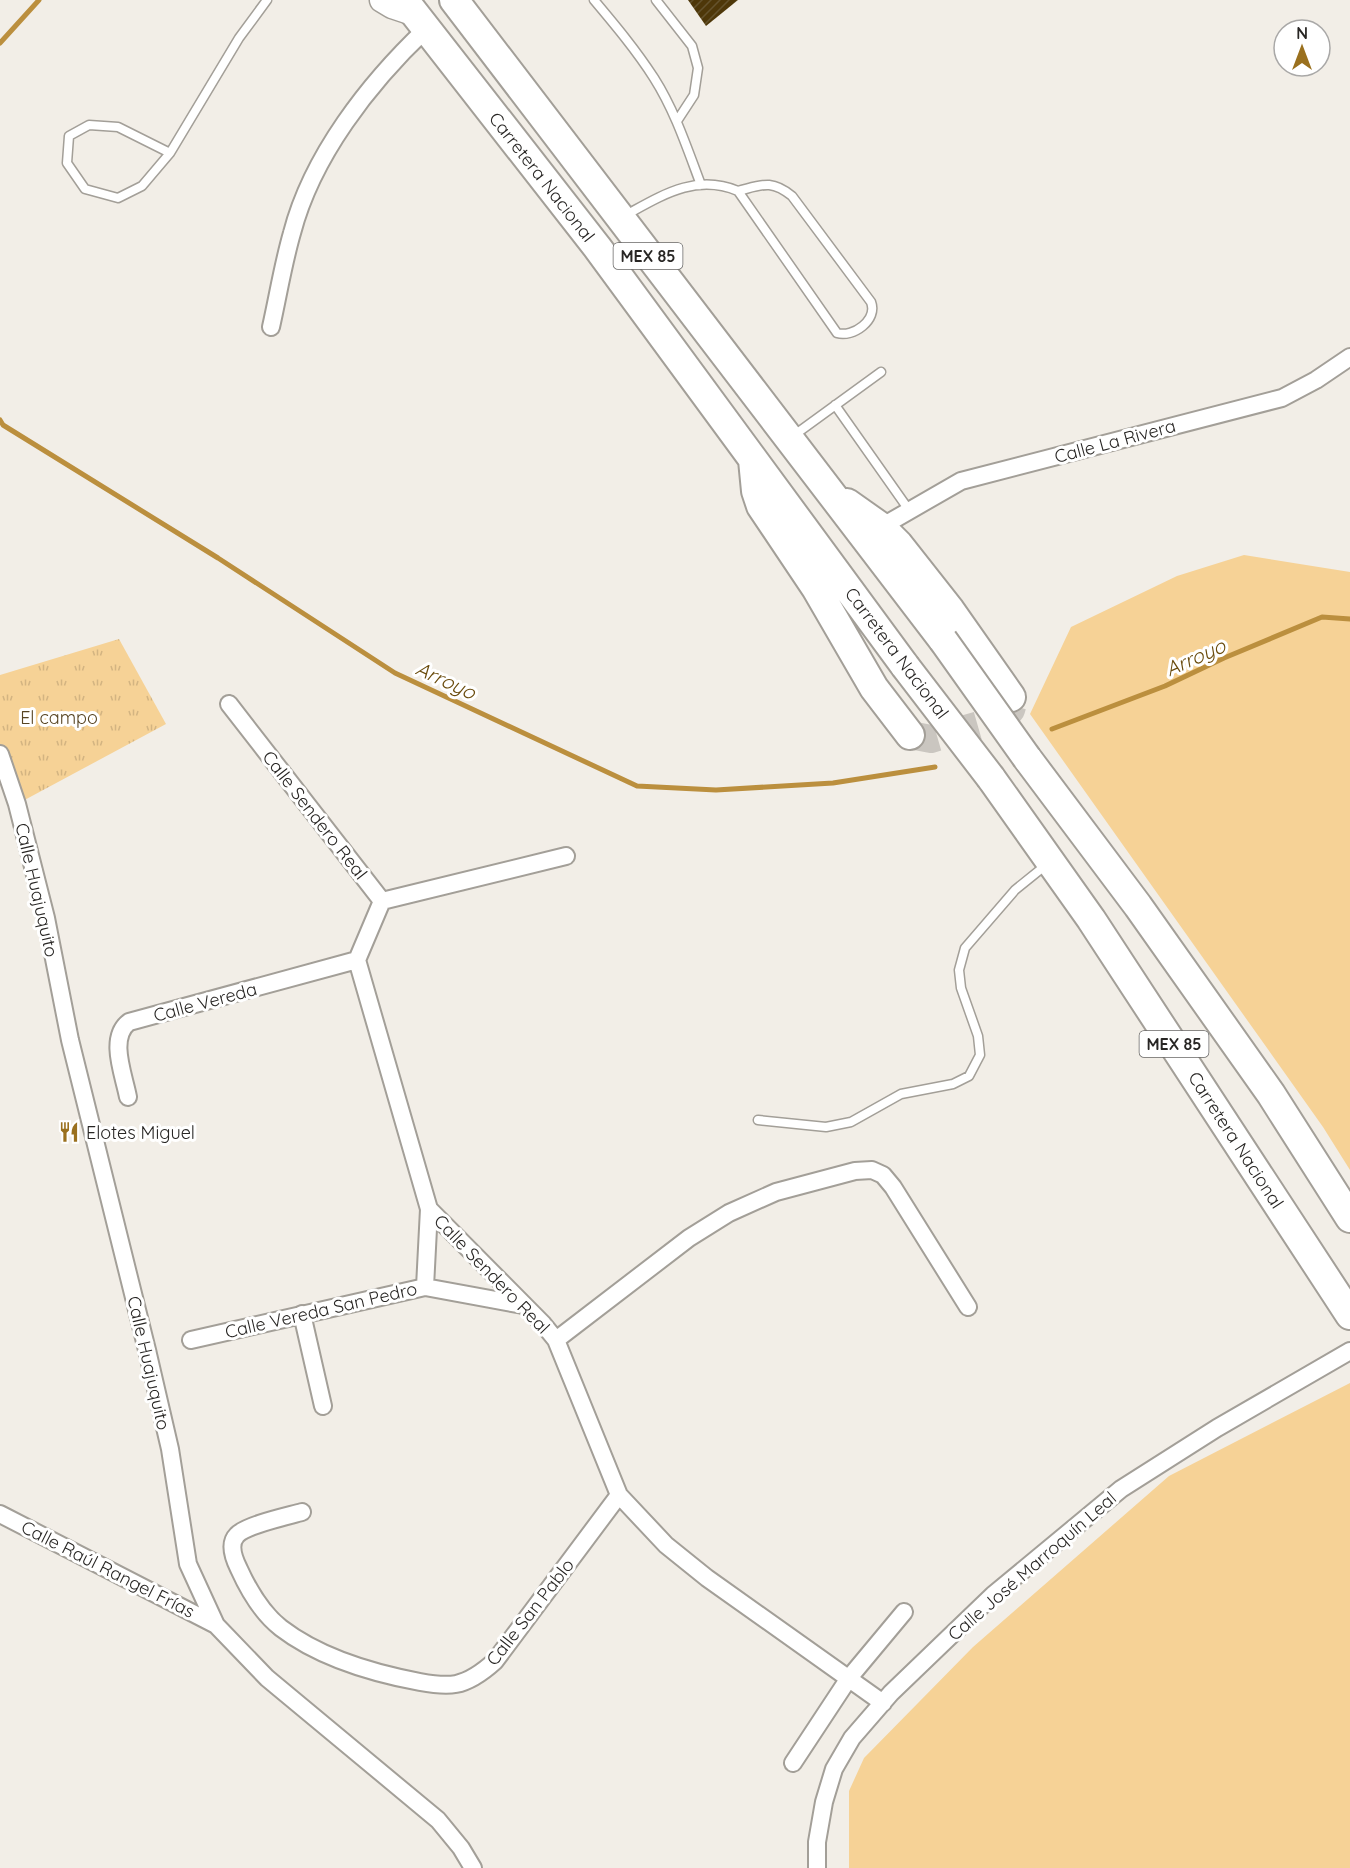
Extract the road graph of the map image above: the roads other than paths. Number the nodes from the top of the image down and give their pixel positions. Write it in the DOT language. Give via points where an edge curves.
graph roads {
  1 [pos="267,0"];
  2 [pos="382,0"];
  3 [pos="454,0"];
  4 [pos="594,0"];
  5 [pos="656,0"];
  6 [pos="471,12"];
  7 [pos="414,14"];
  8 [pos="677,121"];
  9 [pos="170,153"];
  10 [pos="701,185"];
  11 [pos="738,191"];
  12 [pos="620,219"];
  13 [pos="271,327"];
  14 [pos="1350,357"];
  15 [pos="881,372"];
  16 [pos="835,405"];
  17 [pos="788,440"];
  18 [pos="753,458"];
  19 [pos="825,488"];
  20 [pos="909,510"];
  21 [pos="881,527"];
  22 [pos="1011,698"];
  23 [pos="229,704"];
  24 [pos="910,735"];
  25 [pos="0,754"];
  26 [pos="566,856"];
  27 [pos="1050,862"];
  28 [pos="381,901"];
  29 [pos="357,960"];
  30 [pos="128,1097"];
  31 [pos="758,1120"];
  32 [pos="429,1209"];
  33 [pos="1350,1218"];
  34 [pos="425,1287"];
  35 [pos="523,1305"];
  36 [pos="968,1307"];
  37 [pos="302,1314"];
  38 [pos="1350,1315"];
  39 [pos="191,1340"];
  40 [pos="556,1340"];
  41 [pos="1350,1351"];
  42 [pos="323,1406"];
  43 [pos="619,1495"];
  44 [pos="302,1512"];
  45 [pos="0,1514"];
  46 [pos="904,1612"];
  47 [pos="216,1625"];
  48 [pos="849,1678"];
  49 [pos="883,1703"];
  50 [pos="793,1763"];
  51 [pos="473,1868"];
  52 [pos="817,1868"];
  1 -- 9 [label="lane" via="239,38"];
  2 -- 7 [label="main road"];
  3 -- 6 [label="highway, Carretera Nacional / MEX 85"];
  4 -- 8 [label="lane" via="650,72"];
  5 -- 8 [label="lane" via="692,46 698,68 694,95"];
  6 -- 12 [label="highway, Carretera Nacional / MEX 85"];
  7 -- 13 [label="street" via="394,59 319,163 292,231"];
  7 -- 18 [label="highway, Carretera Nacional / MEX 85" via="597,247"];
  8 -- 10 [label="lane"];
  9 -- 9 [label="lane" via="142,186 118,198 85,189 67,163 69,136 90,125 118,127"];
  10 -- 11 [label="lane" via="723,185"];
  10 -- 12 [label="lane" via="671,191"];
  11 -- 11 [label="lane" via="764,184 780,186 792,196 871,302 871,318 850,334 837,333"];
  12 -- 17 [label="highway, Carretera Nacional / MEX 85"];
  14 -- 20 [label="street, Calle La Rivera" via="1282,398 961,481"];
  15 -- 16 [label="lane"];
  16 -- 17 [label="lane"];
  16 -- 20 [label="lane"];
  17 -- 19 [label="highway, Carretera Nacional / MEX 85"];
  18 -- 24 [label="highway" via="761,506 816,588 874,688"];
  18 -- 27 [label="highway, Carretera Nacional / MEX 85, bridge"];
  19 -- 21 [label="highway, MEX 85"];
  19 -- 33 [label="highway, Carretera Nacional / MEX 85, bridge" via="1138,906 1257,1075"];
  20 -- 21 [label="street, Calle La Rivera"];
  21 -- 22 [label="highway, MEX 85" via="950,610"];
  23 -- 28 [label="street, Calle Sendero Real"];
  25 -- 47 [label="street, Calle Huajuquito" via="46,918 70,1040 170,1449 188,1564"];
  26 -- 28 [label="street"];
  27 -- 31 [label="lane" via="1015,890 965,948 959,970 961,988 978,1036 980,1055 969,1076 953,1084 901,1094 851,1122 826,1127"];
  27 -- 38 [label="highway, Carretera Nacional / MEX 85"];
  28 -- 29 [label="street"];
  29 -- 30 [label="street, Calle Vereda" via="129,1022 118,1036"];
  29 -- 32 [label="street, Calle Sendero Real"];
  32 -- 34 [label="street"];
  32 -- 35 [label="street, Calle Sendero Real"];
  34 -- 35 [label="street, Calle Vereda San Pedro"];
  34 -- 37 [label="street, Calle Vereda San Pedro"];
  35 -- 40 [label="street, Calle Sendero Real"];
  36 -- 40 [label="street" via="894,1187 872,1170 855,1171 776,1192 729,1213 689,1238"];
  37 -- 39 [label="street, Calle Vereda San Pedro"];
  37 -- 42 [label="street"];
  40 -- 43 [label="street, Calle Sendero Real"];
  41 -- 49 [label="street, Calle José Marroquín Leal" via="1121,1489 993,1595"];
  43 -- 44 [label="street, Calle San Pablo" via="495,1661 456,1684 383,1675 311,1648 279,1626 250,1592 232,1546 237,1535 248,1528"];
  43 -- 48 [label="street, Calle Sendero Real" via="666,1545 707,1578"];
  45 -- 47 [label="street, Calle Raúl Rangel Frías"];
  46 -- 48 [label="street"];
  47 -- 51 [label="street, Calle Huajuquito" via="267,1678 438,1820"];
  48 -- 49 [label="street, Calle Sendero Real"];
  48 -- 50 [label="street"];
  49 -- 52 [label="street, Calle José Marroquín Leal" via="852,1738 834,1769 817,1842"];
}
